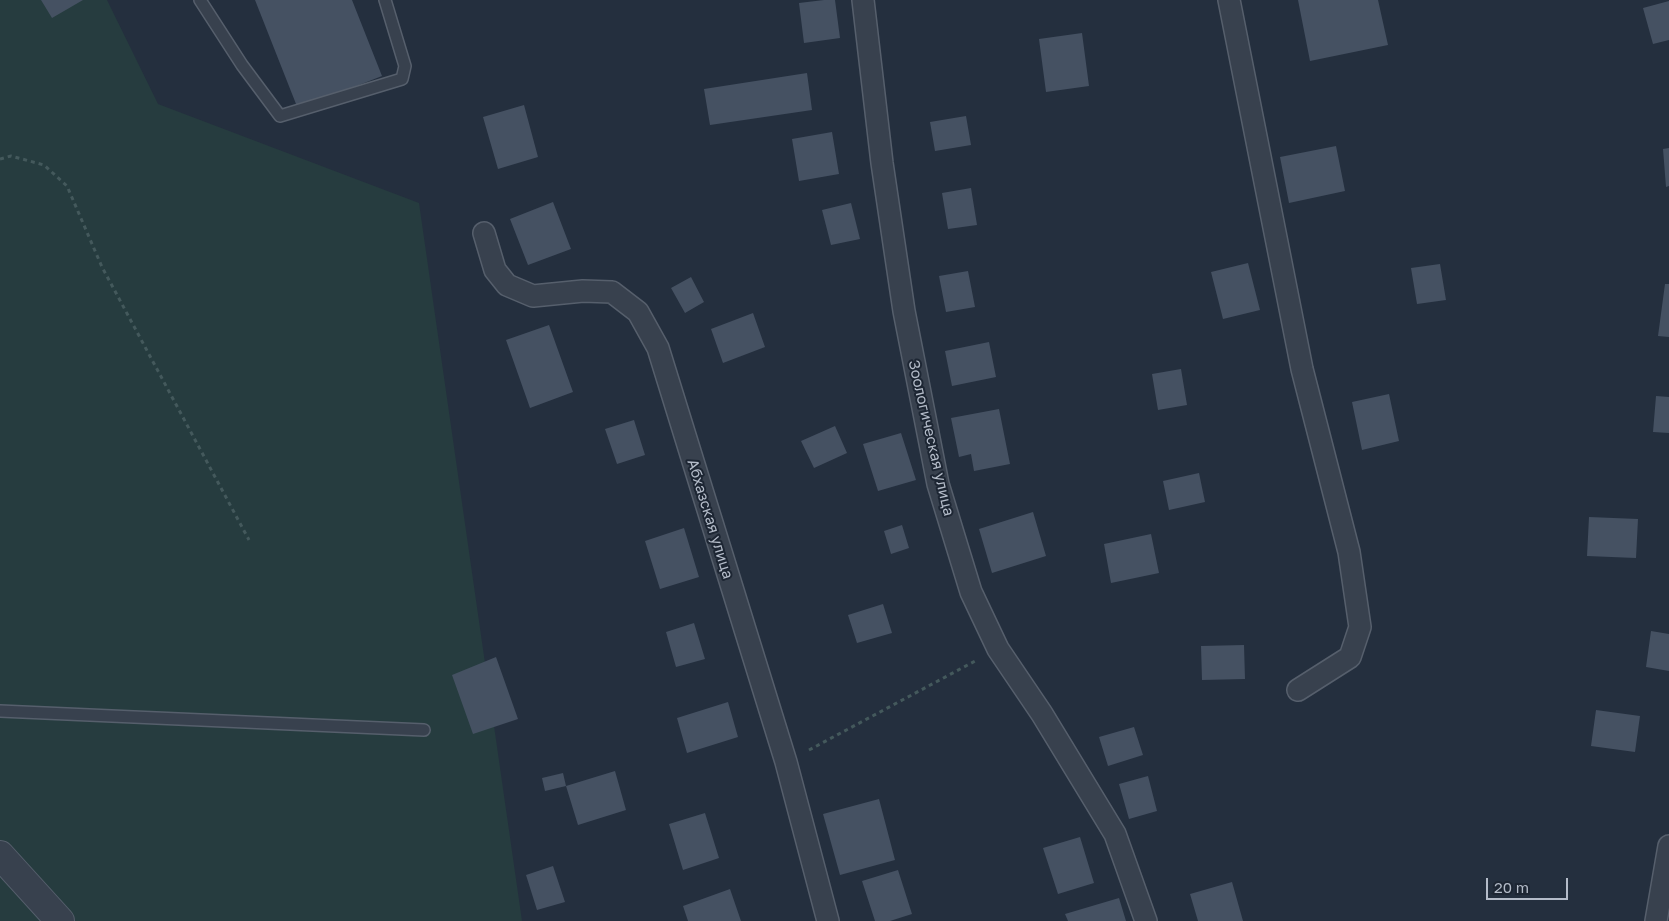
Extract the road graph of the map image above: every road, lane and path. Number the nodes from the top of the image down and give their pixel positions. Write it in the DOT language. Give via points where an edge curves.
graph roads {
  1 [pos="200,0"];
  2 [pos="385,0"];
  3 [pos="863,0"];
  4 [pos="1229,0"];
  5 [pos="0,159"];
  6 [pos="484,233"];
  7 [pos="249,540"];
  8 [pos="998,649"];
  9 [pos="1298,690"];
  10 [pos="0,711"];
  11 [pos="424,730"];
  12 [pos="786,762"];
  13 [pos="1669,846"];
  14 [pos="0,855"];
  15 [pos="60,921"];
  16 [pos="828,921"];
  17 [pos="1146,921"];
  18 [pos="1656,921"];
  1 -- 2 [label="lane" via="280,116 402,78 405,66"];
  3 -- 8 [label="street, Зоологическая улица" via="904,311 938,484 971,592"];
  4 -- 9 [label="street" via="1302,369 1349,552 1360,627 1350,657"];
  5 -- 7 [label="path" via="11,156 44,164 67,186 102,267"];
  6 -- 12 [label="street, Абхазская улица" via="495,270 506,284 533,296 612,292 638,312 658,348"];
  8 -- 12 [label="path"];
  8 -- 17 [label="street, Зоологическая улица" via="1115,834"];
  10 -- 11 [label="lane"];
  12 -- 16 [label="street, Абхазская улица"];
  13 -- 18 [label="street"];
  14 -- 15 [label="street"];
}
